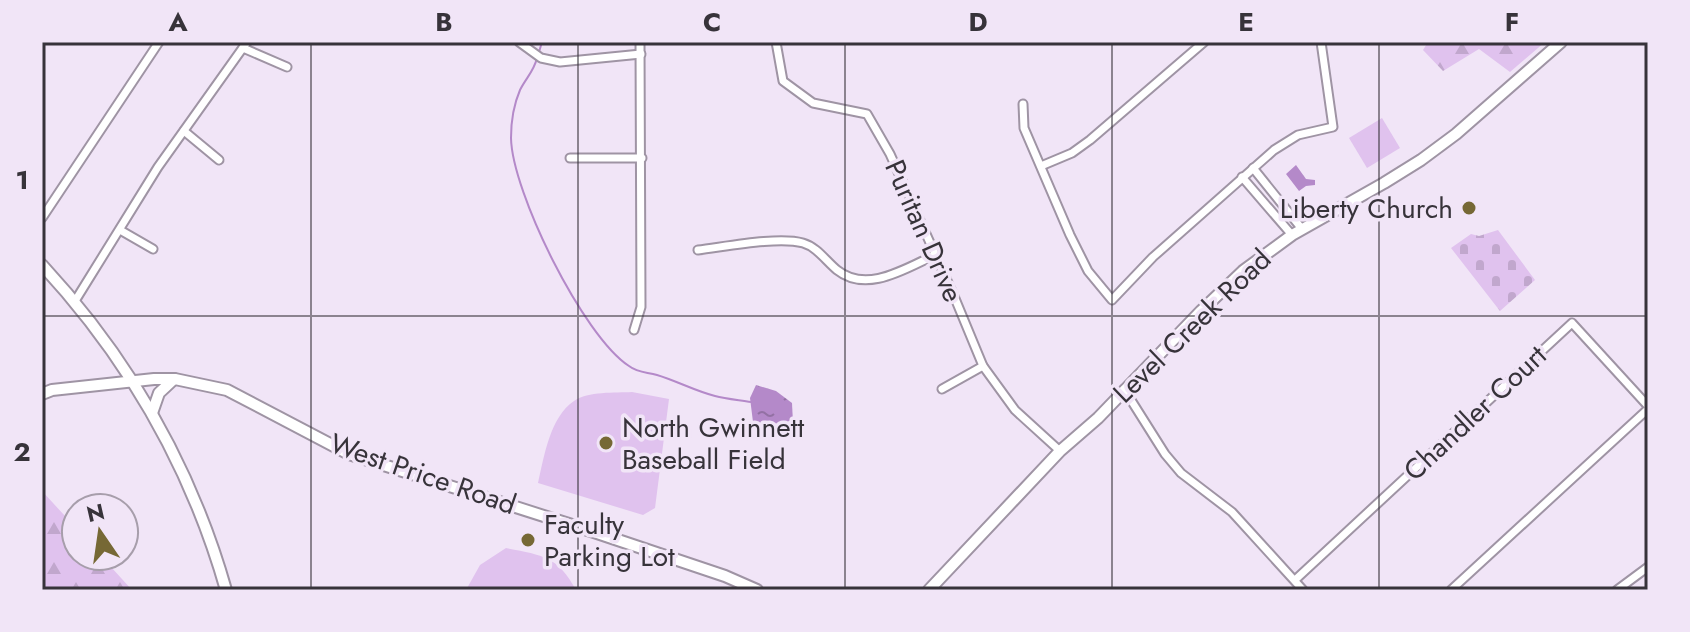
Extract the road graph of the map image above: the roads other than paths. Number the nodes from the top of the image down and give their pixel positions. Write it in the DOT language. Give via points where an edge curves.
graph roads {
  1 [pos="159,42"];
  2 [pos="519,42"];
  3 [pos="640,42"];
  4 [pos="776,42"];
  5 [pos="1204,42"];
  6 [pos="1321,42"];
  7 [pos="1561,42"];
  8 [pos="245,45"];
  9 [pos="641,54"];
  10 [pos="287,67"];
  11 [pos="1023,104"];
  12 [pos="184,131"];
  13 [pos="570,158"];
  14 [pos="642,158"];
  15 [pos="219,160"];
  16 [pos="1041,166"];
  17 [pos="1253,168"];
  18 [pos="1242,177"];
  19 [pos="42,218"];
  20 [pos="1302,229"];
  21 [pos="120,230"];
  22 [pos="1292,235"];
  23 [pos="153,249"];
  24 [pos="698,250"];
  25 [pos="935,255"];
  26 [pos="42,265"];
  27 [pos="75,301"];
  28 [pos="634,330"];
  29 [pos="983,366"];
  30 [pos="175,379"];
  31 [pos="133,380"];
  32 [pos="942,389"];
  33 [pos="1124,389"];
  34 [pos="42,394"];
  35 [pos="1648,408"];
  36 [pos="152,413"];
  37 [pos="1060,451"];
  38 [pos="1648,568"];
  39 [pos="1295,580"];
  40 [pos="226,590"];
  41 [pos="757,590"];
  42 [pos="929,590"];
  43 [pos="1303,590"];
  44 [pos="1451,590"];
  45 [pos="1617,590"];
  1 -- 19 [label="street"];
  2 -- 9 [label="street" via="541,58 560,62"];
  3 -- 9 [label="street"];
  4 -- 25 [label="street, Puritan Drive" via="783,81 813,103 867,114"];
  5 -- 16 [label="street" via="1090,140"];
  6 -- 17 [label="street" via="1333,127 1298,135"];
  7 -- 20 [label="street, Level Creek Road" via="1421,160"];
  8 -- 10 [label="street"];
  8 -- 12 [label="street"];
  9 -- 14 [label="street"];
  11 -- 16 [label="street" via="1024,128"];
  12 -- 15 [label="street"];
  12 -- 21 [label="street"];
  13 -- 14 [label="street"];
  14 -- 28 [label="street" via="641,307"];
  16 -- 18 [label="street" via="1088,271 1112,300"];
  17 -- 18 [label="street"];
  17 -- 20 [label="street"];
  18 -- 22 [label="street"];
  20 -- 22 [label="street, Level Creek Road"];
  21 -- 23 [label="street"];
  21 -- 27 [label="street"];
  22 -- 33 [label="street, Level Creek Road" via="1243,271"];
  24 -- 25 [label="street" via="801,242 841,273 869,281"];
  25 -- 29 [label="street, Puritan Drive"];
  26 -- 27 [label="street"];
  27 -- 31 [label="street"];
  29 -- 32 [label="street"];
  29 -- 37 [label="street, Puritan Drive" via="1015,410"];
  30 -- 31 [label="street, West Price Road"];
  30 -- 36 [label="street" via="159,393"];
  30 -- 41 [label="street, West Price Road" via="227,390 349,454"];
  31 -- 34 [label="street, West Price Road"];
  31 -- 36 [label="street"];
  33 -- 37 [label="street, Level Creek Road"];
  33 -- 39 [label="street" via="1173,464 1232,512"];
  35 -- 39 [label="street, Chandler Court" via="1572,323"];
  35 -- 44 [label="street"];
  36 -- 40 [label="street" via="202,514"];
  37 -- 42 [label="street, Level Creek Road"];
  38 -- 45 [label="street"];
  39 -- 43 [label="street"];
}
